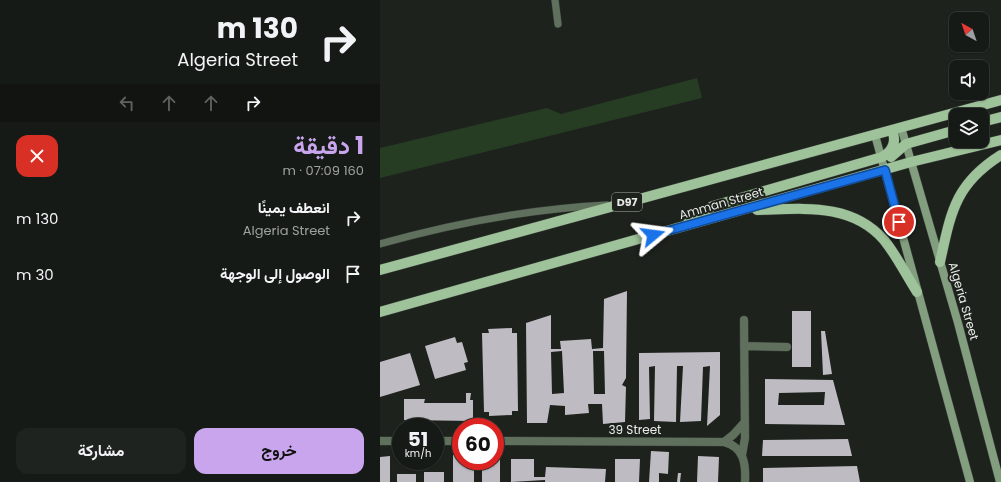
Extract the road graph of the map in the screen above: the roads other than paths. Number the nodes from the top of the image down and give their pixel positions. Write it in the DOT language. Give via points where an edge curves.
graph roads {
  1 [pos="555,0"];
  2 [pos="558,24"];
  3 [pos="1001,100"];
  4 [pos="1001,117"];
  5 [pos="989,120"];
  6 [pos="897,129"];
  7 [pos="949,132"];
  8 [pos="875,135"];
  9 [pos="1001,140"];
  10 [pos="906,144"];
  11 [pos="1001,155"];
  12 [pos="882,157"];
  13 [pos="911,162"];
  14 [pos="885,170"];
  15 [pos="617,204"];
  16 [pos="743,210"];
  17 [pos="684,227"];
  18 [pos="380,244"];
  19 [pos="940,262"];
  20 [pos="380,270"];
  21 [pos="916,292"];
  22 [pos="380,312"];
  23 [pos="744,320"];
  24 [pos="744,346"];
  25 [pos="787,347"];
  26 [pos="744,423"];
  27 [pos="504,441"];
  28 [pos="380,442"];
  29 [pos="392,442"];
  30 [pos="724,442"];
  31 [pos="742,455"];
  32 [pos="746,482"];
  33 [pos="970,482"];
  34 [pos="1000,482"];
  1 -- 2 [label="lane"];
  3 -- 6 [label="main road, Amman Street / D97"];
  4 -- 5 [label="main road"];
  6 -- 8 [label="main road, Amman Street / D97"];
  6 -- 10 [label="main road, Algeria Street"];
  6 -- 12 [label="main road" via="893,148"];
  7 -- 10 [label="main road"];
  8 -- 12 [label="main road"];
  8 -- 15 [label="main road, Amman Street / D97"];
  9 -- 13 [label="main road, Amman Street"];
  10 -- 13 [label="main road, Algeria Street"];
  10 -- 14 [label="main road" via="890,158"];
  11 -- 19 [label="main road" via="974,175 959,196 948,223"];
  12 -- 14 [label="main road"];
  12 -- 17 [label="main road" via="713,206"];
  13 -- 14 [label="main road, Amman Street"];
  13 -- 19 [label="main road, Algeria Street"];
  14 -- 16 [label="main road, Amman Street"];
  14 -- 21 [label="main road"];
  15 -- 18 [label="lane" via="556,208 486,218"];
  15 -- 20 [label="main road, Amman Street / D97"];
  16 -- 17 [label="main road, Amman Street"];
  16 -- 21 [label="main road" via="822,209 858,220 884,240"];
  17 -- 22 [label="main road, Amman Street"];
  19 -- 34 [label="main road, Algeria Street"];
  21 -- 33 [label="main road"];
  23 -- 24 [label="street"];
  24 -- 25 [label="street"];
  24 -- 26 [label="street"];
  26 -- 30 [label="street"];
  26 -- 31 [label="street"];
  27 -- 30 [label="street, 39 Street"];
  28 -- 29 [label="street"];
  30 -- 31 [label="street" via="735,446"];
  31 -- 32 [label="street" via="746,466"];
}
